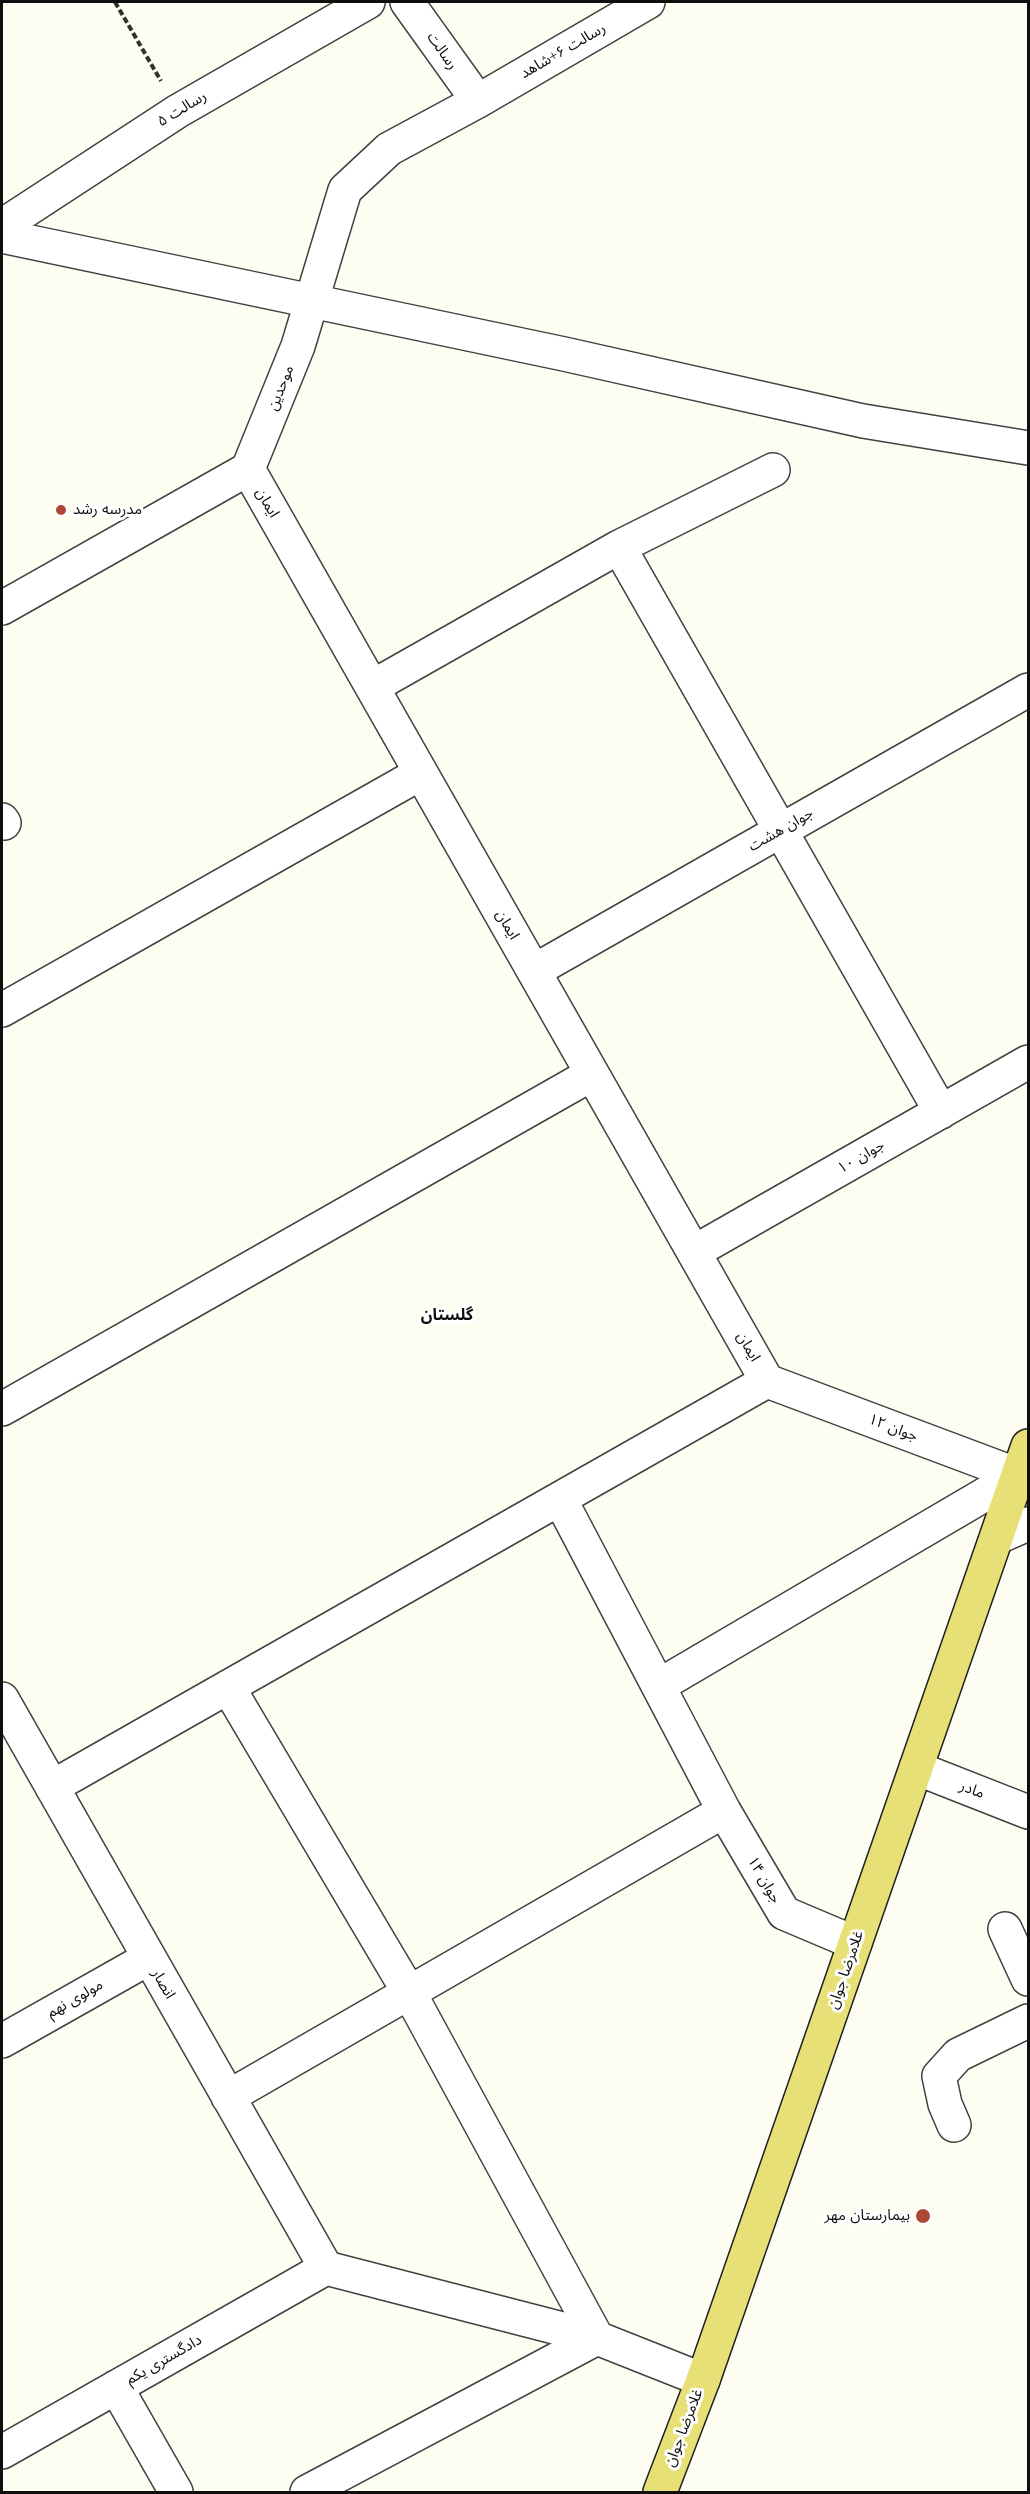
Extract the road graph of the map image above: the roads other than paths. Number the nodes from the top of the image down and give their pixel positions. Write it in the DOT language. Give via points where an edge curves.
graph roads {
  1 [pos="368,2"];
  2 [pos="407,2"];
  3 [pos="648,2"];
  4 [pos="478,101"];
  5 [pos="2,226"];
  6 [pos="2,236"];
  7 [pos="311,302"];
  8 [pos="1029,448"];
  9 [pos="248,469"];
  10 [pos="773,470"];
  11 [pos="619,547"];
  12 [pos="2,608"];
  13 [pos="372,687"];
  14 [pos="1029,690"];
  15 [pos="421,773"];
  16 [pos="780,831"];
  17 [pos="534,971"];
  18 [pos="2,1010"];
  19 [pos="1029,1062"];
  20 [pos="592,1074"];
  21 [pos="940,1112"];
  22 [pos="694,1252"];
  23 [pos="767,1381"];
  24 [pos="2,1408"];
  25 [pos="1023,1460"];
  26 [pos="560,1499"];
  27 [pos="1029,1524"];
  28 [pos="998,1537"];
  29 [pos="660,1685"];
  30 [pos="228,1687"];
  31 [pos="2,1699"];
  32 [pos="916,1768"];
  33 [pos="52,1787"];
  34 [pos="724,1810"];
  35 [pos="1029,1812"];
  36 [pos="1005,1929"];
  37 [pos="855,1943"];
  38 [pos="148,1958"];
  39 [pos="1029,1979"];
  40 [pos="410,1994"];
  41 [pos="1029,2021"];
  42 [pos="2,2041"];
  43 [pos="228,2097"];
  44 [pos="954,2125"];
  45 [pos="326,2268"];
  46 [pos="597,2338"];
  47 [pos="703,2380"];
  48 [pos="116,2387"];
  49 [pos="2,2452"];
  50 [pos="176,2493"];
  51 [pos="307,2493"];
  52 [pos="660,2493"];
  1 -- 5 [label="street, رسالت ۵" via="178,111"];
  2 -- 4 [label="street, رسالت"];
  3 -- 4 [label="street, رسالت ۶+شاهد"];
  4 -- 7 [label="street, موحدین" via="389,149 345,190"];
  6 -- 7 [label="street"];
  7 -- 8 [label="street" via="863,422"];
  7 -- 9 [label="street, موحدین" via="298,346"];
  9 -- 12 [label="street"];
  9 -- 13 [label="street, ایمان"];
  10 -- 11 [label="street"];
  11 -- 13 [label="street"];
  11 -- 16 [label="street"];
  13 -- 15 [label="street, ایمان"];
  14 -- 16 [label="street, جوان هشت"];
  15 -- 17 [label="street, ایمان"];
  15 -- 18 [label="street"];
  16 -- 17 [label="street, جوان هشت"];
  16 -- 21 [label="street"];
  17 -- 20 [label="street, ایمان"];
  19 -- 21 [label="street, جوان ۱۰"];
  20 -- 22 [label="street, ایمان"];
  20 -- 24 [label="street"];
  21 -- 22 [label="street, جوان ۱۰"];
  22 -- 23 [label="street, ایمان"];
  23 -- 25 [label="street, جوان ۱۲"];
  23 -- 26 [label="street"];
  25 -- 28 [label="main road, غلامرضا جوان"];
  25 -- 29 [label="street"];
  26 -- 29 [label="street, جوان ۱۴"];
  26 -- 30 [label="street"];
  27 -- 28 [label="street"];
  28 -- 32 [label="main road, غلامرضا جوان"];
  29 -- 34 [label="street, جوان ۱۴"];
  30 -- 33 [label="street"];
  30 -- 40 [label="street"];
  31 -- 33 [label="street, انصار"];
  32 -- 35 [label="street, مادر"];
  32 -- 37 [label="main road, غلامرضا جوان"];
  33 -- 38 [label="street, انصار"];
  34 -- 37 [label="street, جوان ۱۴" via="783,1913"];
  34 -- 40 [label="street"];
  36 -- 39 [label="street"];
  37 -- 47 [label="main road, غلامرضا جوان"];
  38 -- 42 [label="street, مولوی نهم"];
  38 -- 43 [label="street, انصار"];
  40 -- 43 [label="street"];
  40 -- 46 [label="street"];
  41 -- 44 [label="street" via="958,2055 939,2076"];
  43 -- 45 [label="street, انصار"];
  45 -- 46 [label="street"];
  45 -- 48 [label="street, دادگستری یکم"];
  46 -- 47 [label="street"];
  46 -- 51 [label="street"];
  47 -- 52 [label="main road, غلامرضا جوان"];
  48 -- 49 [label="street, دادگستری یکم"];
  48 -- 50 [label="street"];
}
